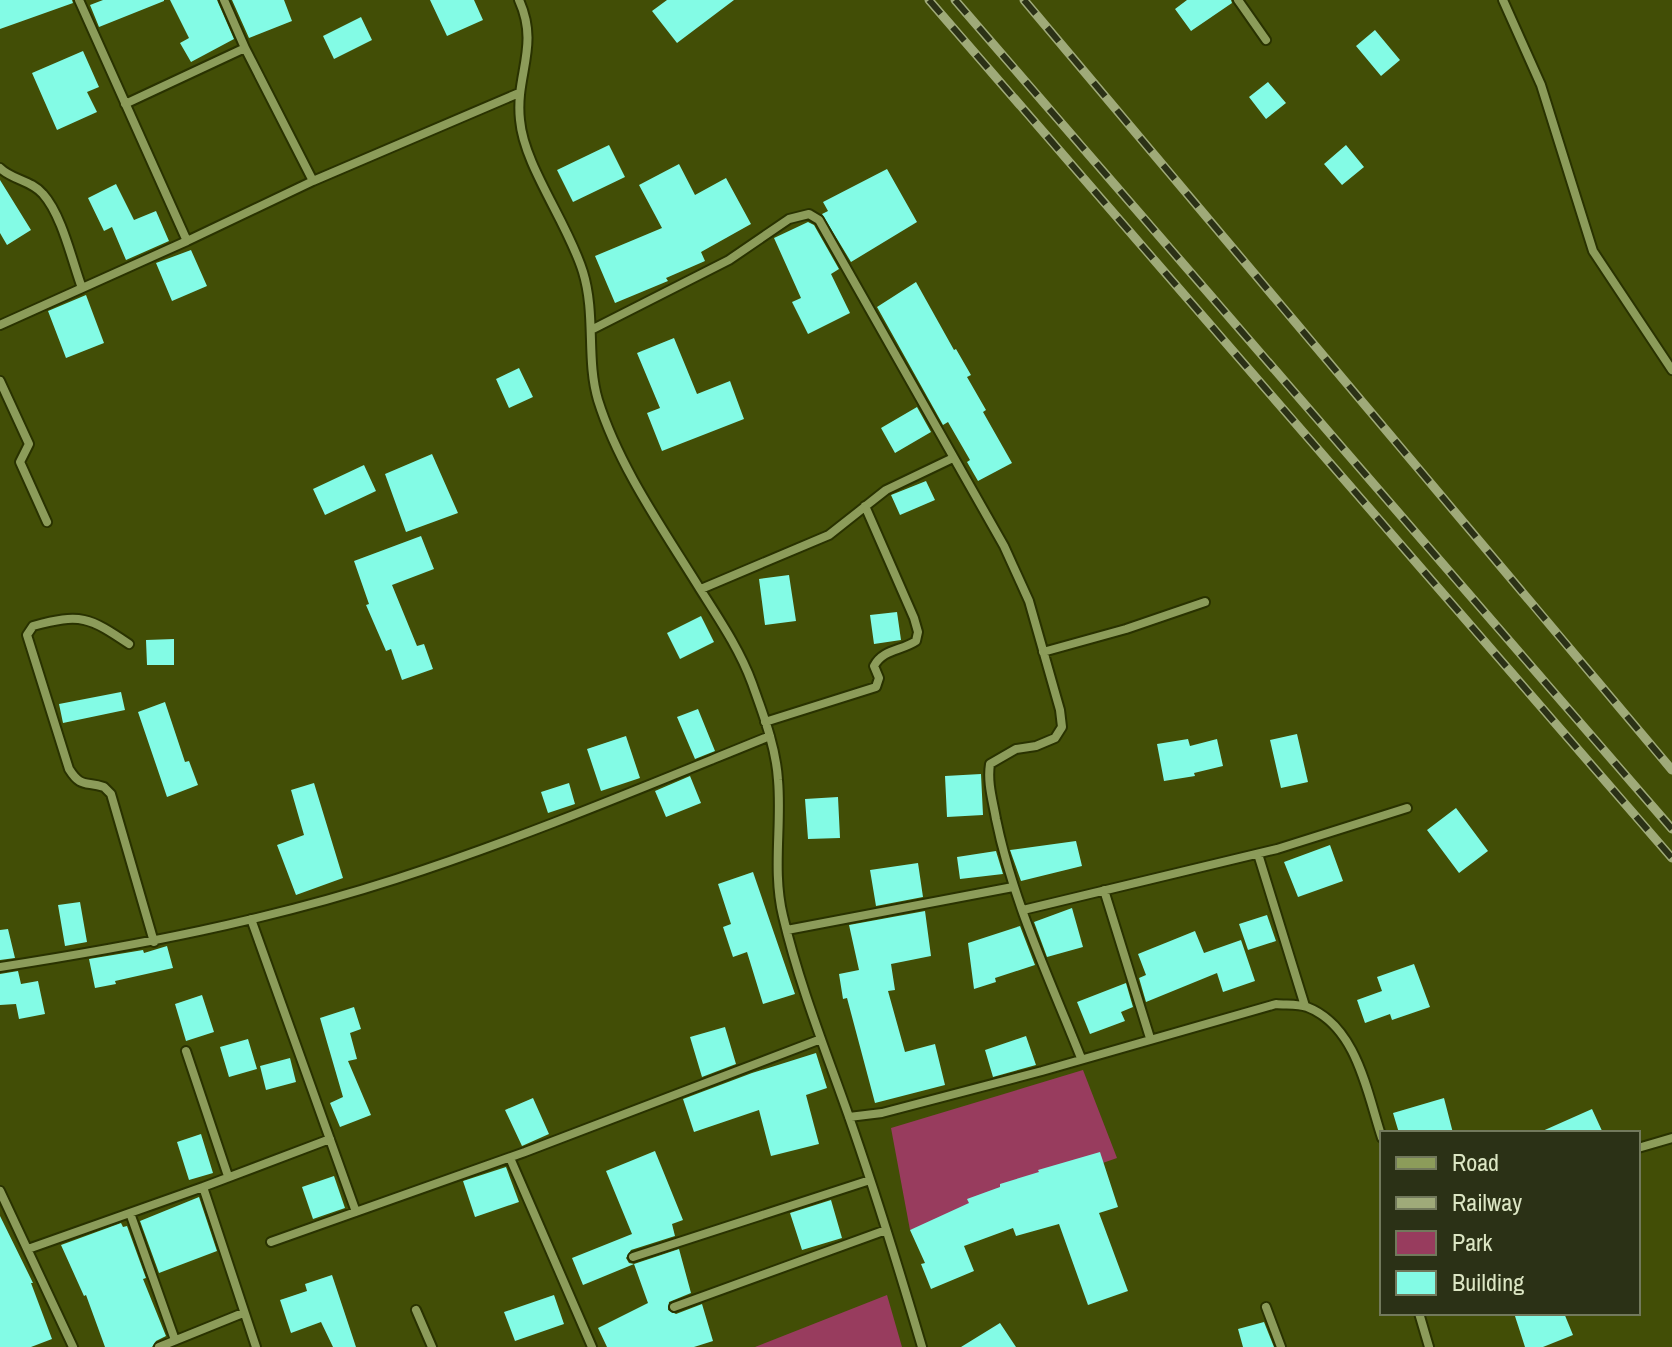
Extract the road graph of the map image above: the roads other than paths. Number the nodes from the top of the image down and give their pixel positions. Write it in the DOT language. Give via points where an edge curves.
graph roads {
  1 [pos="79,0"];
  2 [pos="224,0"];
  3 [pos="519,0"];
  4 [pos="1238,0"];
  5 [pos="1503,0"];
  6 [pos="1266,40"];
  7 [pos="245,48"];
  8 [pos="519,93"];
  9 [pos="125,104"];
  10 [pos="2,175"];
  11 [pos="313,181"];
  12 [pos="187,241"];
  13 [pos="82,288"];
  14 [pos="1,322"];
  15 [pos="593,329"];
  16 [pos="1672,370"];
  17 [pos="0,381"];
  18 [pos="953,458"];
  19 [pos="865,506"];
  20 [pos="47,522"];
  21 [pos="701,589"];
  22 [pos="1205,602"];
  23 [pos="129,644"];
  24 [pos="1043,652"];
  25 [pos="765,722"];
  26 [pos="770,736"];
  27 [pos="1407,808"];
  28 [pos="1258,854"];
  29 [pos="1013,887"];
  30 [pos="1104,890"];
  31 [pos="1023,910"];
  32 [pos="251,919"];
  33 [pos="787,930"];
  34 [pos="154,942"];
  35 [pos="0,967"];
  36 [pos="1305,1006"];
  37 [pos="1150,1038"];
  38 [pos="821,1039"];
  39 [pos="186,1051"];
  40 [pos="1081,1058"];
  41 [pos="849,1117"];
  42 [pos="1380,1132"];
  43 [pos="1672,1138"];
  44 [pos="330,1139"];
  45 [pos="1640,1147"];
  46 [pos="510,1158"];
  47 [pos="228,1176"];
  48 [pos="870,1180"];
  49 [pos="203,1187"];
  50 [pos="0,1191"];
  51 [pos="356,1212"];
  52 [pos="130,1213"];
  53 [pos="886,1230"];
  54 [pos="271,1242"];
  55 [pos="28,1249"];
  56 [pos="633,1257"];
  57 [pos="674,1307"];
  58 [pos="1266,1307"];
  59 [pos="416,1310"];
  60 [pos="243,1313"];
  61 [pos="1420,1315"];
  62 [pos="175,1340"];
  63 [pos="73,1347"];
  64 [pos="159,1347"];
  65 [pos="256,1347"];
  66 [pos="432,1347"];
  67 [pos="592,1347"];
  68 [pos="922,1347"];
  69 [pos="1281,1347"];
  70 [pos="1429,1347"];
  1 -- 9 [label="street"];
  2 -- 7 [label="street"];
  3 -- 8 [label="street" via="529,36"];
  4 -- 6 [label="street"];
  5 -- 16 [label="street" via="1541,85 1593,251"];
  7 -- 9 [label="street"];
  7 -- 11 [label="street"];
  8 -- 11 [label="street"];
  8 -- 15 [label="street" via="527,150 574,245"];
  9 -- 12 [label="street"];
  10 -- 13 [label="street" via="42,192"];
  11 -- 12 [label="street"];
  12 -- 13 [label="street"];
  13 -- 14 [label="street"];
  15 -- 18 [label="street" via="729,260 789,219 809,214 819,220"];
  15 -- 21 [label="street" via="597,394 609,432"];
  17 -- 20 [label="street" via="29,444 20,462"];
  18 -- 19 [label="street"];
  18 -- 24 [label="street" via="1010,558"];
  19 -- 21 [label="street" via="829,535"];
  19 -- 25 [label="street" via="914,618 916,641 879,657 874,666 876,687 867,692"];
  21 -- 25 [label="street" via="751,678"];
  22 -- 24 [label="street"];
  23 -- 34 [label="street" via="96,623 74,617 33,626 27,635 69,769 76,780 111,794"];
  24 -- 29 [label="street" via="1062,727 1055,738 1016,749 990,764 988,778"];
  25 -- 26 [label="street"];
  26 -- 32 [label="street" via="473,853"];
  26 -- 33 [label="street" via="778,778 777,871"];
  27 -- 28 [label="street"];
  28 -- 30 [label="street"];
  28 -- 36 [label="street"];
  29 -- 31 [label="street"];
  29 -- 33 [label="street"];
  30 -- 31 [label="street"];
  30 -- 37 [label="street"];
  31 -- 40 [label="street"];
  32 -- 34 [label="street"];
  32 -- 44 [label="street"];
  33 -- 38 [label="street"];
  34 -- 35 [label="street"];
  36 -- 37 [label="street" via="1276,1004"];
  36 -- 42 [label="street" via="1344,1035"];
  37 -- 40 [label="street"];
  38 -- 41 [label="street"];
  38 -- 46 [label="street"];
  39 -- 47 [label="street"];
  40 -- 41 [label="street" via="882,1113"];
  41 -- 48 [label="street"];
  43 -- 45 [label="street"];
  44 -- 47 [label="street"];
  44 -- 51 [label="street"];
  46 -- 51 [label="street"];
  46 -- 67 [label="street"];
  47 -- 49 [label="street"];
  48 -- 53 [label="street"];
  48 -- 56 [label="street"];
  49 -- 52 [label="street"];
  49 -- 60 [label="street"];
  50 -- 55 [label="street"];
  51 -- 54 [label="street"];
  52 -- 55 [label="street"];
  52 -- 62 [label="street"];
  53 -- 57 [label="street"];
  53 -- 68 [label="street"];
  55 -- 63 [label="street"];
  58 -- 69 [label="street"];
  59 -- 66 [label="street"];
  60 -- 62 [label="street"];
  60 -- 65 [label="street"];
  61 -- 70 [label="street"];
  62 -- 64 [label="street"];
}
